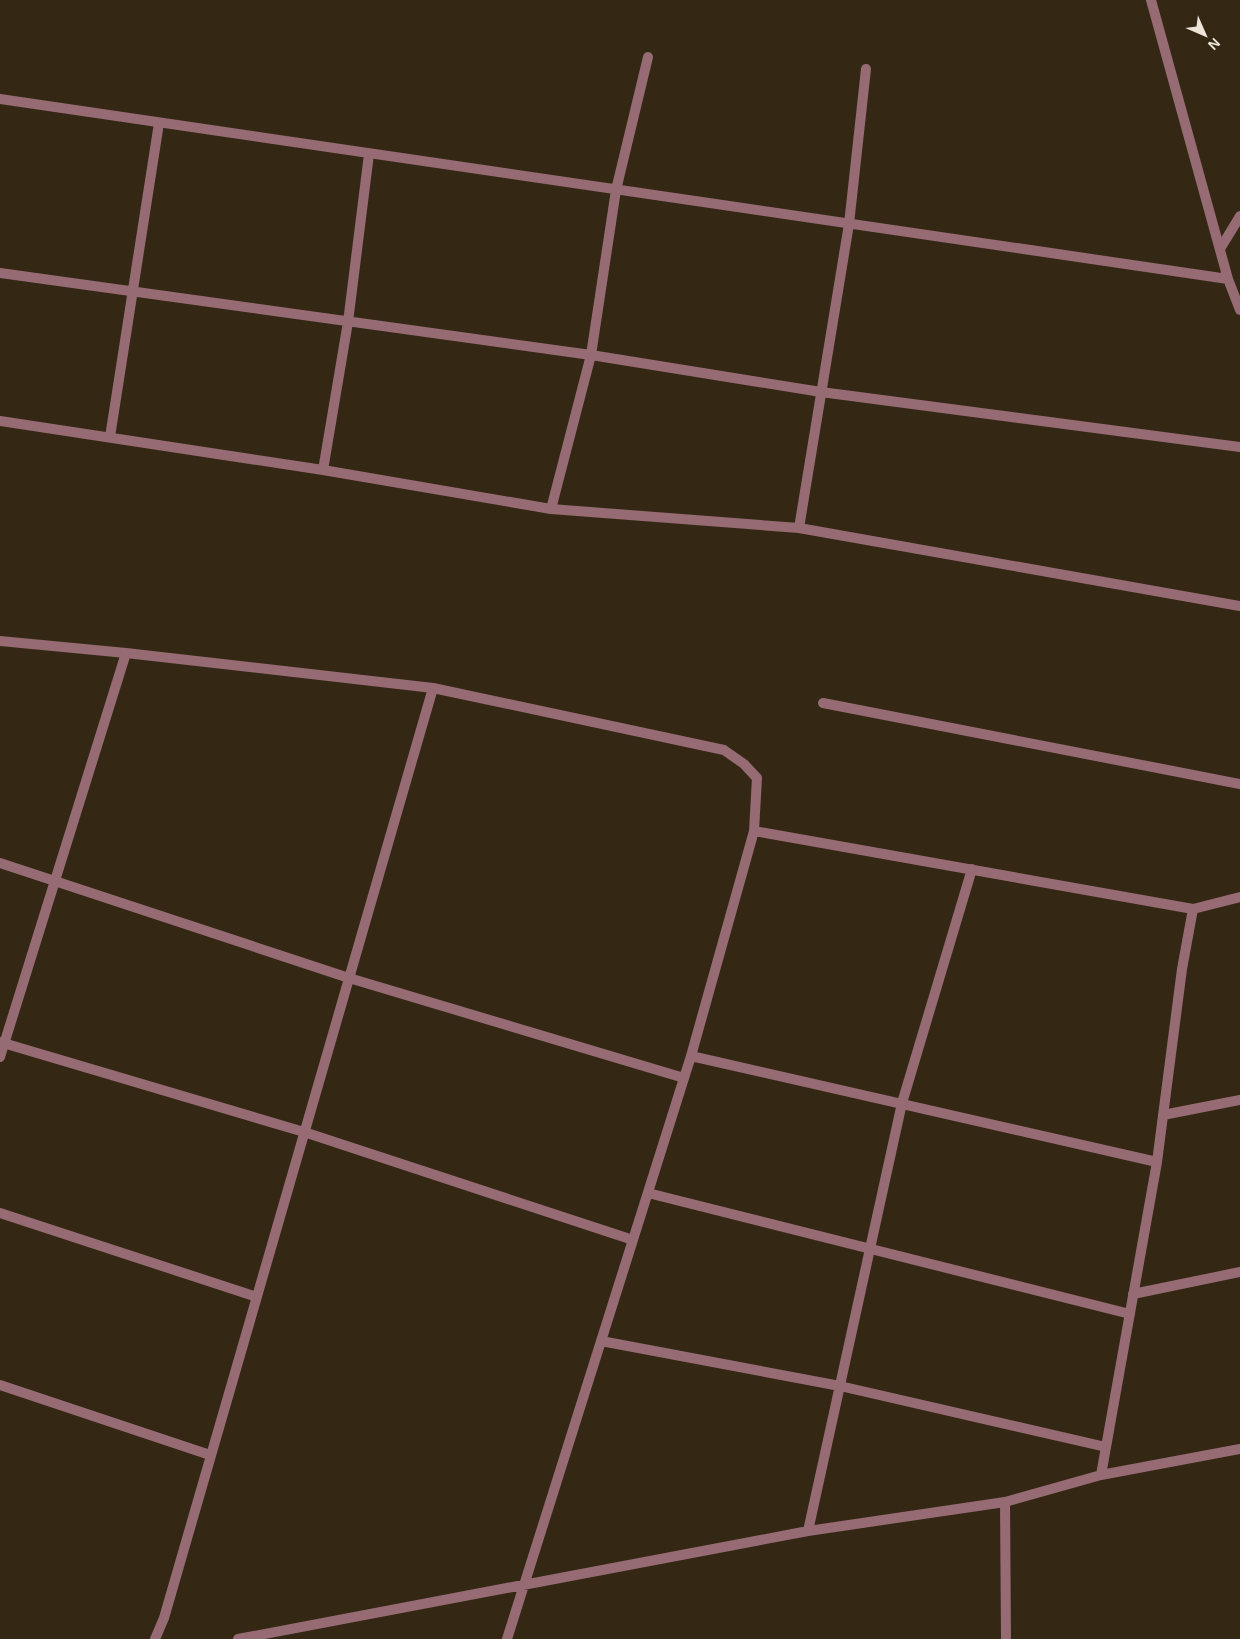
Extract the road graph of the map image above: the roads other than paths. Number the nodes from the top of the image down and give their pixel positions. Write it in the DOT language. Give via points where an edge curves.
graph roads {
  1 [pos="1152,0"];
  2 [pos="648,57"];
  3 [pos="866,69"];
  4 [pos="0,98"];
  5 [pos="158,123"];
  6 [pos="369,154"];
  7 [pos="616,190"];
  8 [pos="1240,216"];
  9 [pos="849,224"];
  10 [pos="1220,249"];
  11 [pos="0,273"];
  12 [pos="1228,279"];
  13 [pos="133,291"];
  14 [pos="1240,310"];
  15 [pos="348,322"];
  16 [pos="591,355"];
  17 [pos="821,392"];
  18 [pos="0,421"];
  19 [pos="110,436"];
  20 [pos="1240,447"];
  21 [pos="323,470"];
  22 [pos="551,509"];
  23 [pos="799,528"];
  24 [pos="1240,606"];
  25 [pos="0,641"];
  26 [pos="126,652"];
  27 [pos="433,688"];
  28 [pos="823,703"];
  29 [pos="1240,784"];
  30 [pos="754,831"];
  31 [pos="0,863"];
  32 [pos="972,869"];
  33 [pos="55,880"];
  34 [pos="1240,897"];
  35 [pos="1193,909"];
  36 [pos="349,978"];
  37 [pos="2,1042"];
  38 [pos="691,1056"];
  39 [pos="0,1057"];
  40 [pos="684,1078"];
  41 [pos="1240,1100"];
  42 [pos="902,1103"];
  43 [pos="1163,1115"];
  44 [pos="304,1132"];
  45 [pos="1156,1162"];
  46 [pos="648,1193"];
  47 [pos="0,1213"];
  48 [pos="633,1240"];
  49 [pos="870,1249"];
  50 [pos="1240,1272"];
  51 [pos="1133,1294"];
  52 [pos="256,1297"];
  53 [pos="1130,1314"];
  54 [pos="601,1341"];
  55 [pos="0,1386"];
  56 [pos="840,1386"];
  57 [pos="1106,1446"];
  58 [pos="1240,1449"];
  59 [pos="210,1455"];
  60 [pos="1101,1475"];
  61 [pos="1005,1502"];
  62 [pos="808,1530"];
  63 [pos="523,1584"];
  64 [pos="155,1639"];
  65 [pos="238,1639"];
  66 [pos="506,1639"];
  67 [pos="1006,1639"];
  1 -- 10 [label="street"];
  2 -- 7 [label="street"];
  3 -- 9 [label="street"];
  4 -- 5 [label="street"];
  5 -- 6 [label="street"];
  5 -- 13 [label="street"];
  6 -- 7 [label="street"];
  6 -- 15 [label="street"];
  7 -- 9 [label="street"];
  7 -- 16 [label="street"];
  8 -- 10 [label="street"];
  9 -- 12 [label="street"];
  9 -- 17 [label="street"];
  10 -- 12 [label="street"];
  11 -- 13 [label="street"];
  12 -- 14 [label="street"];
  13 -- 15 [label="street"];
  13 -- 19 [label="street"];
  15 -- 16 [label="street"];
  15 -- 21 [label="street"];
  16 -- 17 [label="street"];
  16 -- 22 [label="street"];
  17 -- 20 [label="street"];
  17 -- 23 [label="street"];
  18 -- 19 [label="street"];
  19 -- 21 [label="street"];
  21 -- 22 [label="street"];
  22 -- 23 [label="street"];
  23 -- 24 [label="street"];
  25 -- 26 [label="street"];
  26 -- 27 [label="street"];
  26 -- 33 [label="street"];
  27 -- 30 [label="street" via="724,750 757,778"];
  27 -- 36 [label="street"];
  28 -- 29 [label="street"];
  30 -- 32 [label="street"];
  30 -- 38 [label="street"];
  31 -- 33 [label="street"];
  32 -- 35 [label="street"];
  32 -- 42 [label="street"];
  33 -- 36 [label="street"];
  33 -- 37 [label="street"];
  34 -- 35 [label="street"];
  35 -- 43 [label="street"];
  36 -- 40 [label="street"];
  36 -- 44 [label="street"];
  37 -- 39 [label="street"];
  37 -- 44 [label="street"];
  38 -- 40 [label="street"];
  38 -- 42 [label="street"];
  40 -- 46 [label="street"];
  41 -- 43 [label="street"];
  42 -- 45 [label="street"];
  42 -- 49 [label="street"];
  43 -- 45 [label="street"];
  44 -- 48 [label="street"];
  44 -- 52 [label="street"];
  45 -- 51 [label="street"];
  46 -- 48 [label="street"];
  46 -- 49 [label="street"];
  47 -- 52 [label="street"];
  48 -- 54 [label="street"];
  49 -- 53 [label="street"];
  49 -- 56 [label="street"];
  50 -- 51 [label="street"];
  51 -- 53 [label="street"];
  52 -- 59 [label="street"];
  53 -- 57 [label="street"];
  54 -- 56 [label="street"];
  54 -- 63 [label="street"];
  55 -- 59 [label="street"];
  56 -- 57 [label="street"];
  56 -- 62 [label="street"];
  57 -- 60 [label="street"];
  58 -- 60 [label="street"];
  59 -- 64 [label="street" via="164,1618"];
  60 -- 61 [label="street"];
  61 -- 62 [label="street"];
  61 -- 67 [label="street"];
  62 -- 63 [label="street"];
  63 -- 65 [label="street"];
  63 -- 66 [label="street"];
}
